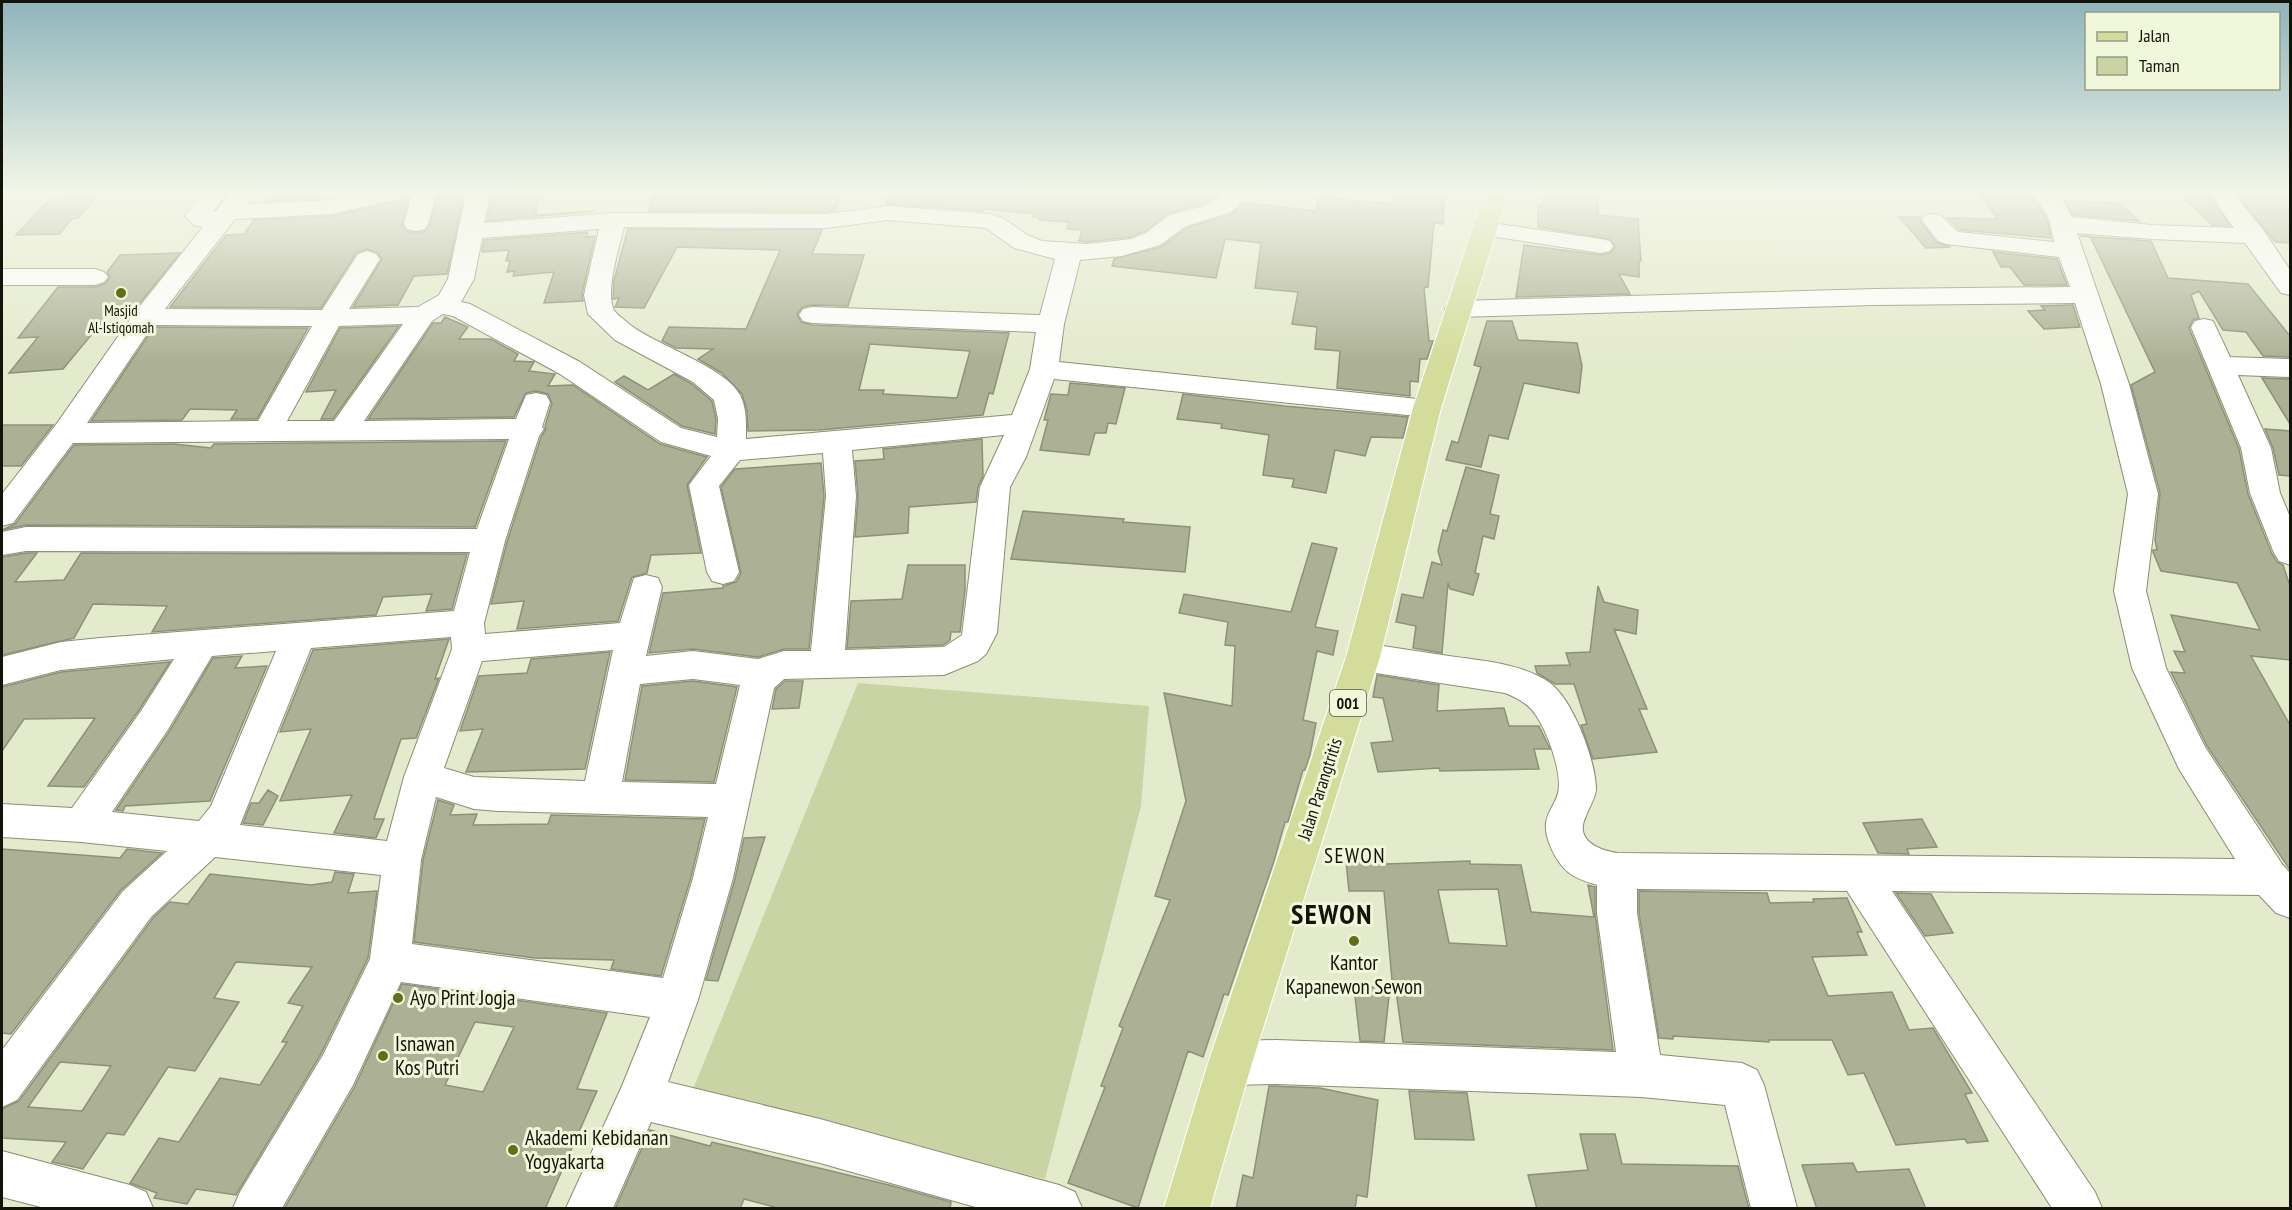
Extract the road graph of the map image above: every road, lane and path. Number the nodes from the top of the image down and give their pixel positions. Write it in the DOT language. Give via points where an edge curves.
graph roads {
  1 [pos="193,250"];
  2 [pos="466,250"];
  3 [pos="606,250"];
  4 [pos="1057,250"];
  5 [pos="1090,250"];
  6 [pos="1478,250"];
  7 [pos="2070,250"];
  8 [pos="2265,250"];
  9 [pos="1070,252"];
  10 [pos="367,259"];
  11 [pos="2,277"];
  12 [pos="95,278"];
  13 [pos="2290,286"];
  14 [pos="2086,295"];
  15 [pos="1458,309"];
  16 [pos="433,311"];
  17 [pos="812,315"];
  18 [pos="145,317"];
  19 [pos="330,318"];
  20 [pos="1051,324"];
  21 [pos="2204,327"];
  22 [pos="2221,365"];
  23 [pos="2290,368"];
  24 [pos="1044,369"];
  25 [pos="1428,408"];
  26 [pos="1023,424"];
  27 [pos="343,430"];
  28 [pos="267,431"];
  29 [pos="65,434"];
  30 [pos="837,442"];
  31 [pos="731,451"];
  32 [pos="2,515"];
  33 [pos="489,542"];
  34 [pos="2,543"];
  35 [pos="2290,553"];
  36 [pos="723,572"];
  37 [pos="646,587"];
  38 [pos="633,635"];
  39 [pos="468,636"];
  40 [pos="298,638"];
  41 [pos="201,644"];
  42 [pos="1363,657"];
  43 [pos="827,663"];
  44 [pos="2,671"];
  45 [pos="627,672"];
  46 [pos="764,674"];
  47 [pos="422,777"];
  48 [pos="600,799"];
  49 [pos="731,801"];
  50 [pos="2,820"];
  51 [pos="81,825"];
  52 [pos="207,840"];
  53 [pos="402,860"];
  54 [pos="1617,871"];
  55 [pos="1859,875"];
  56 [pos="2279,889"];
  57 [pos="390,961"];
  58 [pos="676,1000"];
  59 [pos="1230,1063"];
  60 [pos="1641,1075"];
  61 [pos="2,1085"];
  62 [pos="640,1096"];
  63 [pos="2,1174"];
  64 [pos="124,1208"];
  65 [pos="256,1209"];
  66 [pos="589,1209"];
  67 [pos="1059,1209"];
  68 [pos="1187,1209"];
  69 [pos="1774,1209"];
  70 [pos="2079,1209"];
  1 -- 18 [label="street"];
  2 -- 16 [label="street" via="461,279 449,300"];
  3 -- 31 [label="street" via="597,294 601,314 625,334 723,391 731,408"];
  4 -- 9 [label="street"];
  5 -- 9 [label="street"];
  6 -- 15 [label="main road, Jalan Parangtritis / 001"];
  7 -- 14 [label="street"];
  8 -- 13 [label="street"];
  9 -- 20 [label="street"];
  10 -- 19 [label="street"];
  11 -- 12 [label="street"];
  14 -- 15 [label="street"];
  14 -- 56 [label="street" via="2115,384 2143,494 2130,591 2149,668 2192,758"];
  15 -- 25 [label="main road, Jalan Parangtritis / 001"];
  16 -- 19 [label="street"];
  16 -- 27 [label="street"];
  16 -- 31 [label="street" via="461,310 570,369 671,435"];
  17 -- 20 [label="street"];
  18 -- 19 [label="street"];
  18 -- 29 [label="street"];
  19 -- 28 [label="street"];
  20 -- 24 [label="street"];
  21 -- 22 [label="street"];
  22 -- 23 [label="street"];
  22 -- 35 [label="street" via="2256,448 2265,493"];
  24 -- 25 [label="street"];
  24 -- 26 [label="street"];
  25 -- 42 [label="main road, Jalan Parangtritis / 001"];
  26 -- 30 [label="street"];
  26 -- 43 [label="street" via="995,487 980,633 969,651 944,661"];
  27 -- 28 [label="street"];
  27 -- 33 [label="street" via="533,416"];
  28 -- 29 [label="street"];
  29 -- 32 [label="street"];
  30 -- 31 [label="street"];
  30 -- 43 [label="street" via="841,496"];
  31 -- 36 [label="street" via="704,485"];
  33 -- 34 [label="street" via="26,539"];
  33 -- 39 [label="street"];
  37 -- 38 [label="street"];
  38 -- 39 [label="street"];
  38 -- 45 [label="street"];
  39 -- 40 [label="street"];
  39 -- 47 [label="street"];
  40 -- 41 [label="street"];
  40 -- 52 [label="street" via="226,816"];
  41 -- 44 [label="street" via="61,656"];
  41 -- 51 [label="street" via="130,758"];
  42 -- 54 [label="street" via="1488,676 1514,682 1538,694 1558,719 1577,781 1577,794 1564,818 1567,839 1581,860"];
  42 -- 59 [label="main road, Jalan Parangtritis / 001"];
  43 -- 46 [label="street" via="784,665"];
  45 -- 46 [label="street" via="693,665"];
  45 -- 48 [label="street"];
  46 -- 49 [label="street" via="758,684"];
  47 -- 48 [label="street" via="482,794"];
  47 -- 53 [label="street"];
  48 -- 49 [label="street"];
  49 -- 58 [label="street" via="698,933"];
  50 -- 51 [label="street"];
  51 -- 52 [label="street"];
  52 -- 53 [label="street"];
  52 -- 61 [label="street" via="137,903"];
  53 -- 57 [label="street"];
  54 -- 55 [label="street"];
  54 -- 60 [label="street" via="1617,913"];
  55 -- 56 [label="street"];
  55 -- 70 [label="street"];
  57 -- 58 [label="street"];
  57 -- 65 [label="street" via="338,1070"];
  58 -- 62 [label="street"];
  59 -- 60 [label="street"];
  59 -- 68 [label="main road, Jalan Parangtritis / 001"];
  60 -- 69 [label="street" via="1742,1085"];
  62 -- 66 [label="street"];
  62 -- 67 [label="street" via="820,1140"];
  63 -- 64 [label="street"];
}
